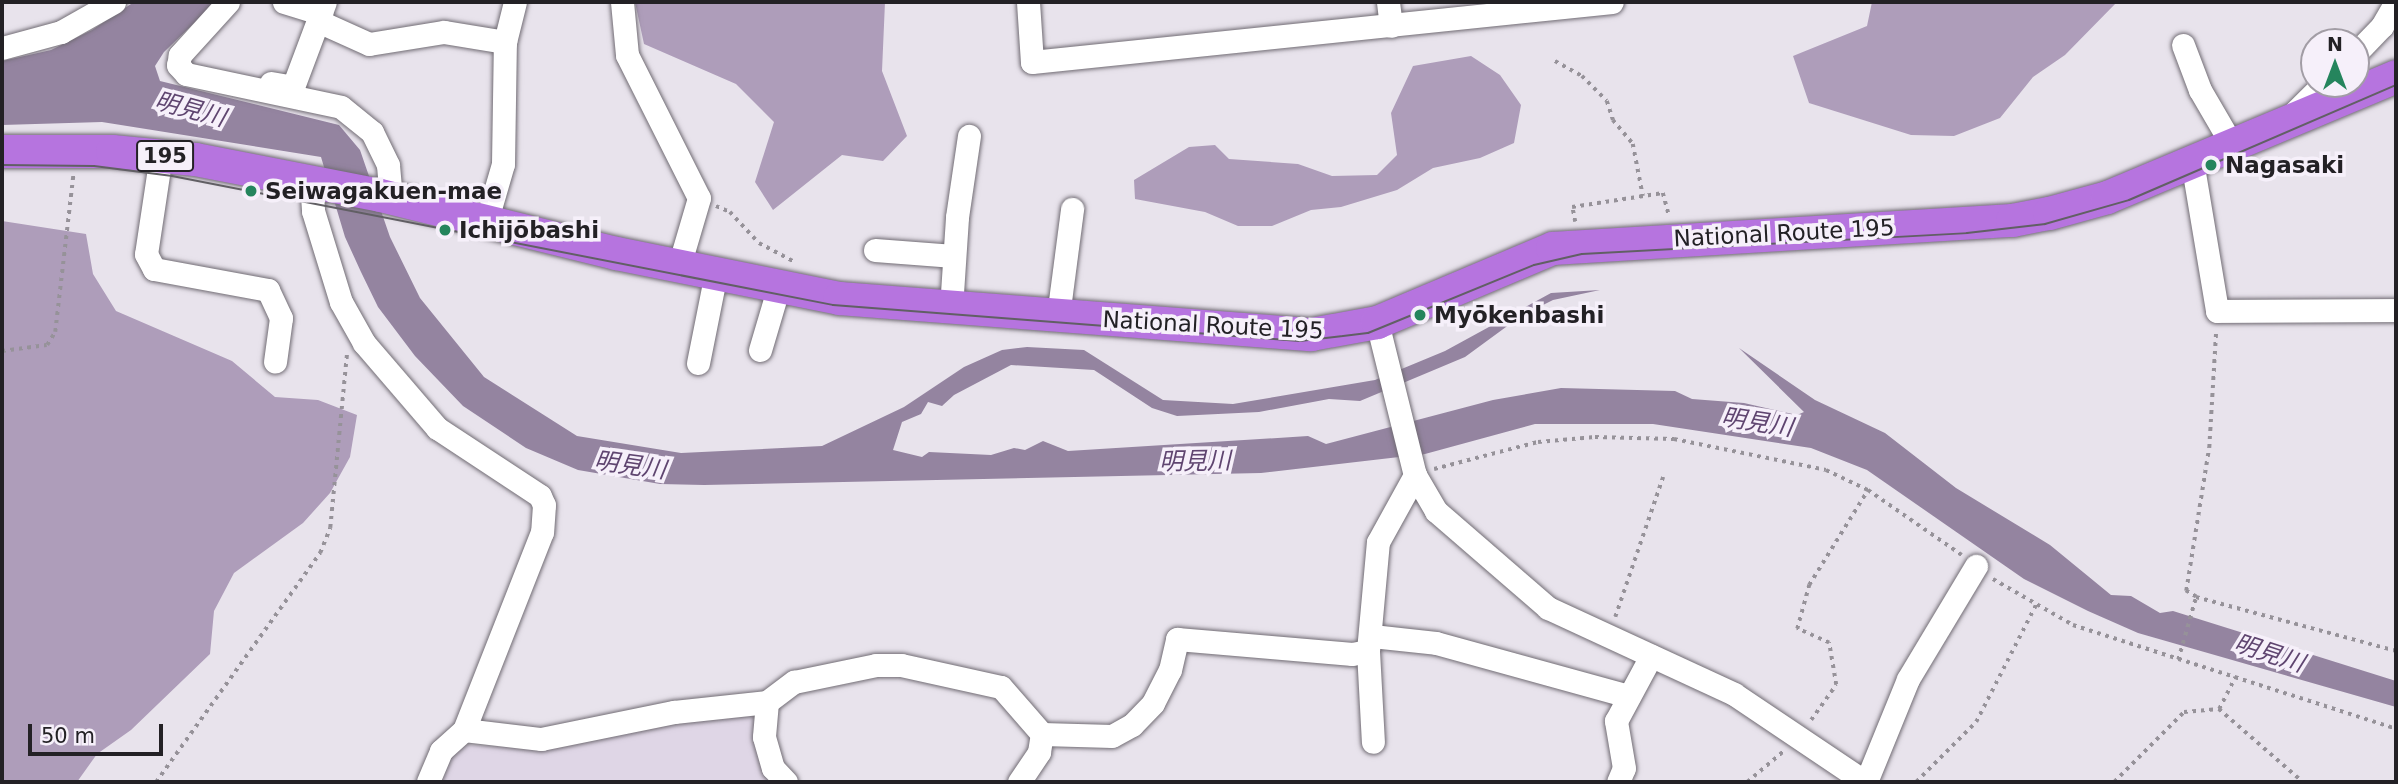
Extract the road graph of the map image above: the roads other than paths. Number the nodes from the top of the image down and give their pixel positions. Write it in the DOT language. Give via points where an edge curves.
graph roads {
  1 [pos="114,2"];
  2 [pos="228,2"];
  3 [pos="284,2"];
  4 [pos="515,2"];
  5 [pos="622,2"];
  6 [pos="1028,2"];
  7 [pos="1388,2"];
  8 [pos="1612,2"];
  9 [pos="2396,2"];
  10 [pos="321,12"];
  11 [pos="1391,26"];
  12 [pos="2370,38"];
  13 [pos="505,42"];
  14 [pos="2183,45"];
  15 [pos="2,48"];
  16 [pos="178,65"];
  17 [pos="2396,76"];
  18 [pos="2310,98"];
  19 [pos="2290,120"];
  20 [pos="969,136"];
  21 [pos="2232,145"];
  22 [pos="2,151"];
  23 [pos="161,155"];
  24 [pos="2192,161"];
  25 [pos="318,183"];
  26 [pos="386,196"];
  27 [pos="1072,208"];
  28 [pos="487,219"];
  29 [pos="875,250"];
  30 [pos="954,256"];
  31 [pos="679,266"];
  32 [pos="716,273"];
  33 [pos="779,286"];
  34 [pos="951,308"];
  35 [pos="2396,310"];
  36 [pos="1058,316"];
  37 [pos="1377,322"];
  38 [pos="760,350"];
  39 [pos="275,362"];
  40 [pos="698,363"];
  41 [pos="1414,469"];
  42 [pos="1976,566"];
  43 [pos="1370,644"];
  44 [pos="1651,656"];
  45 [pos="1629,696"];
  46 [pos="767,702"];
  47 [pos="464,730"];
  48 [pos="1042,734"];
  49 [pos="1373,742"];
  50 [pos="428,782"];
  51 [pos="786,782"];
  52 [pos="1018,782"];
  53 [pos="1618,782"];
  54 [pos="1865,782"];
  1 -- 15 [label="street" via="61,32"];
  2 -- 16 [label="street" via="180,55"];
  3 -- 10 [label="street"];
  4 -- 13 [label="street"];
  5 -- 31 [label="street" via="628,55 699,198"];
  6 -- 11 [label="street" via="1032,62"];
  7 -- 11 [label="street"];
  8 -- 11 [label="street"];
  9 -- 12 [label="street"];
  10 -- 13 [label="street" via="369,44 444,32"];
  10 -- 16 [label="street" via="292,87"];
  13 -- 28 [label="street" via="503,164"];
  14 -- 21 [label="street" via="2200,90"];
  16 -- 26 [label="street" via="186,74 341,107 372,132 388,165"];
  17 -- 19 [label="highway, National Route 195 / 195"];
  18 -- 19 [label="street"];
  19 -- 21 [label="highway, National Route 195 / 195"];
  20 -- 30 [label="street"];
  21 -- 24 [label="highway, National Route 195 / 195"];
  22 -- 23 [label="highway, National Route 195 / 195"];
  23 -- 25 [label="highway, National Route 195 / 195"];
  23 -- 39 [label="street" via="146,254 154,269 268,290 281,318"];
  24 -- 35 [label="street" via="2217,311"];
  24 -- 37 [label="highway, National Route 195 / 195" via="2107,197 2012,220 1580,244 1520,258"];
  25 -- 26 [label="highway, National Route 195 / 195"];
  25 -- 47 [label="street" via="313,211 341,302 351,320 410,401 437,428 540,496 544,505 542,533"];
  26 -- 28 [label="highway, National Route 195 / 195"];
  27 -- 36 [label="street"];
  28 -- 31 [label="highway, National Route 195 / 195"];
  29 -- 30 [label="street"];
  30 -- 34 [label="street"];
  31 -- 32 [label="highway, National Route 195 / 195"];
  32 -- 33 [label="highway, National Route 195 / 195"];
  32 -- 40 [label="street"];
  33 -- 34 [label="highway, National Route 195 / 195" via="839,298"];
  33 -- 38 [label="street"];
  34 -- 36 [label="highway, National Route 195 / 195"];
  36 -- 37 [label="highway, National Route 195 / 195" via="1311,334"];
  37 -- 41 [label="street"];
  41 -- 43 [label="street" via="1378,542"];
  41 -- 44 [label="street" via="1436,511 1548,608"];
  42 -- 54 [label="street" via="1908,679"];
  43 -- 45 [label="street" via="1436,643"];
  43 -- 48 [label="street" via="1352,654 1177,639 1170,670 1153,704 1132,725 1112,736"];
  43 -- 49 [label="street"];
  44 -- 45 [label="street"];
  44 -- 54 [label="street" via="1734,694"];
  45 -- 53 [label="street" via="1616,721 1624,768"];
  46 -- 47 [label="street" via="674,712 541,739"];
  46 -- 48 [label="street" via="794,682 876,665 901,665 1001,687"];
  46 -- 51 [label="street" via="764,737 773,768"];
  47 -- 50 [label="street" via="441,751"];
  48 -- 52 [label="street" via="1039,752"];
}
